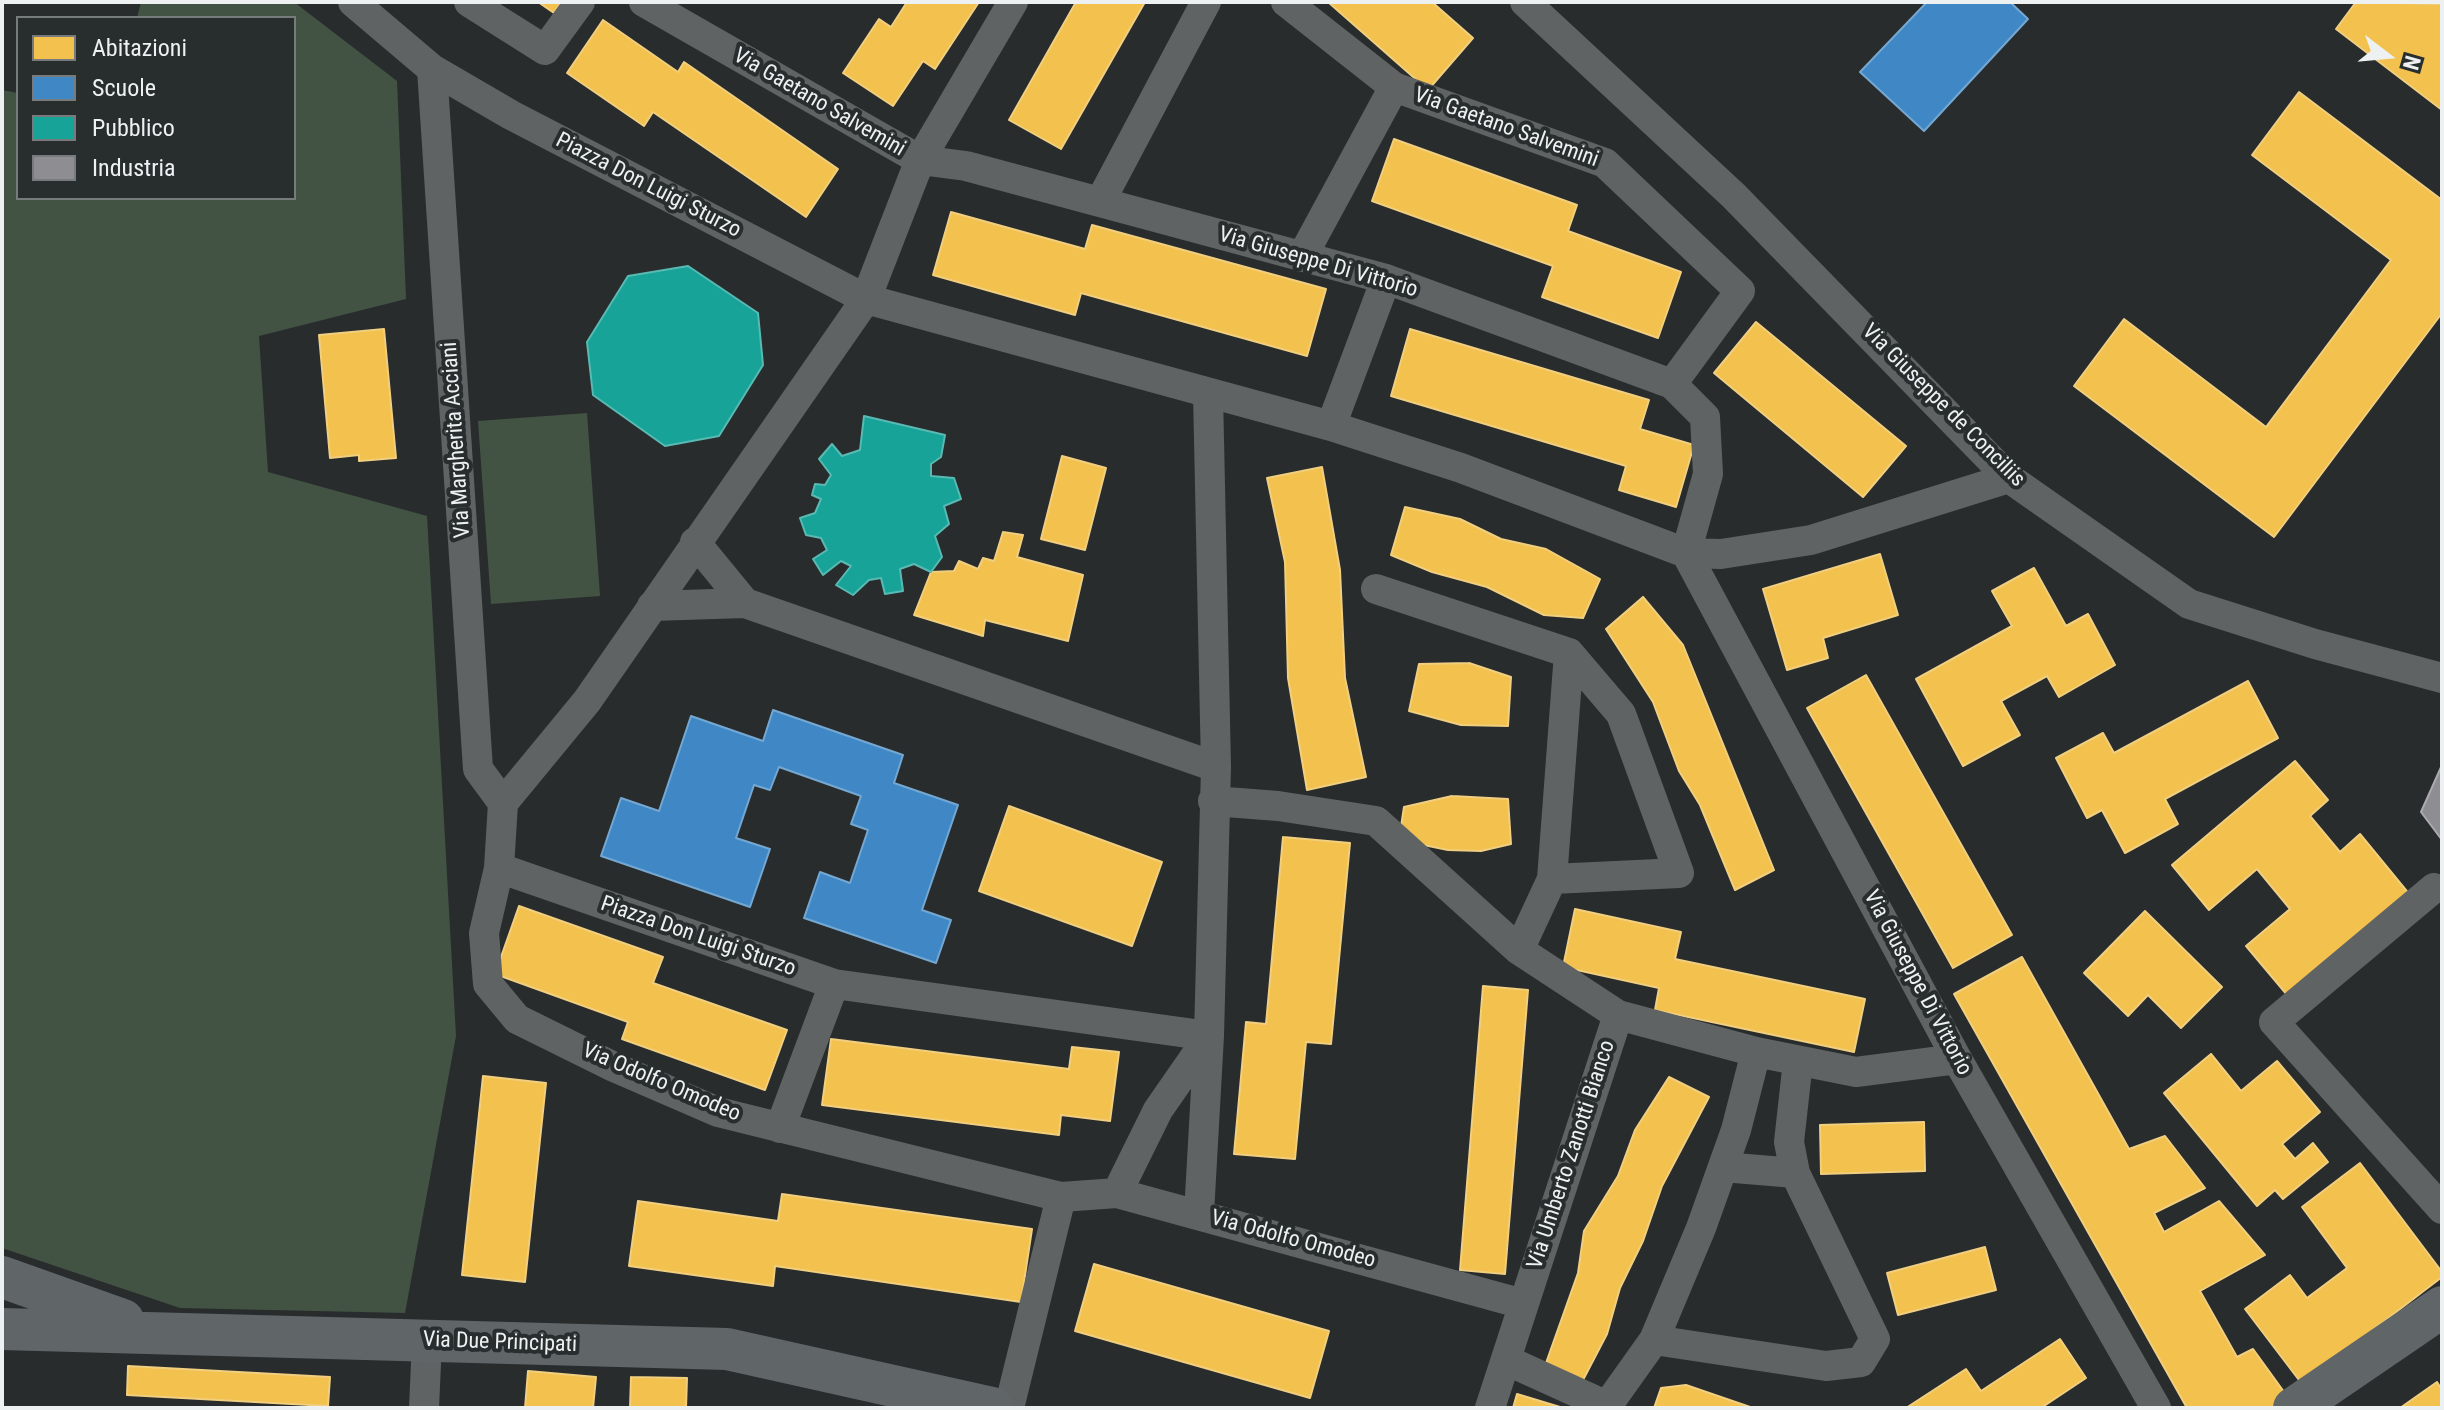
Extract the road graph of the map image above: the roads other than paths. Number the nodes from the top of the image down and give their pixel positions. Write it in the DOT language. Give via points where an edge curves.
graph roads {
  1 [pos="353,2"];
  2 [pos="469,2"];
  3 [pos="580,2"];
  4 [pos="644,2"];
  5 [pos="1013,2"];
  6 [pos="1206,2"];
  7 [pos="1286,2"];
  8 [pos="1525,2"];
  9 [pos="432,69"];
  10 [pos="1394,87"];
  11 [pos="920,160"];
  12 [pos="1100,202"];
  13 [pos="1302,257"];
  14 [pos="1386,279"];
  15 [pos="866,299"];
  16 [pos="1672,384"];
  17 [pos="1208,393"];
  18 [pos="1331,426"];
  19 [pos="2009,478"];
  20 [pos="695,542"];
  21 [pos="1686,553"];
  22 [pos="1376,589"];
  23 [pos="745,603"];
  24 [pos="652,606"];
  25 [pos="1569,653"];
  26 [pos="2442,678"];
  27 [pos="1216,767"];
  28 [pos="1213,801"];
  29 [pos="503,803"];
  30 [pos="499,868"];
  31 [pos="1552,879"];
  32 [pos="2434,888"];
  33 [pos="1519,950"];
  34 [pos="834,984"];
  35 [pos="1618,1015"];
  36 [pos="1209,1036"];
  37 [pos="1756,1052"];
  38 [pos="1957,1059"];
  39 [pos="1798,1061"];
  40 [pos="780,1128"];
  41 [pos="1723,1167"];
  42 [pos="1795,1173"];
  43 [pos="1117,1193"];
  44 [pos="1061,1197"];
  45 [pos="2442,1209"];
  46 [pos="1199,1214"];
  47 [pos="2,1277"];
  48 [pos="1523,1304"];
  49 [pos="2442,1307"];
  50 [pos="2,1329"];
  51 [pos="161,1334"];
  52 [pos="1654,1340"];
  53 [pos="427,1341"];
  54 [pos="1506,1360"];
  55 [pos="424,1408"];
  56 [pos="992,1408"];
  57 [pos="1009,1408"];
  58 [pos="1490,1408"];
  59 [pos="2156,1408"];
  60 [pos="2294,1408"];
  1 -- 9 [label="street, Piazza Don Luigi Sturzo"];
  2 -- 3 [label="street" via="545,50"];
  4 -- 11 [label="street, Via Gaetano Salvemini"];
  5 -- 11 [label="street, Via Gaetano Salvemini"];
  6 -- 12 [label="street"];
  7 -- 10 [label="street, Via Gaetano Salvemini"];
  8 -- 19 [label="street, Via Giuseppe de Conciliis" via="1734,196"];
  9 -- 15 [label="street, Piazza Don Luigi Sturzo"];
  9 -- 29 [label="street, Via Margherita Acciani" via="478,769"];
  10 -- 13 [label="street, Via Gaetano Salvemini"];
  10 -- 16 [label="street, Via Gaetano Salvemini" via="1605,163 1740,291"];
  11 -- 12 [label="street, Via Giuseppe Di Vittorio" via="966,166"];
  11 -- 15 [label="street"];
  12 -- 13 [label="street, Via Giuseppe Di Vittorio"];
  13 -- 14 [label="street, Via Giuseppe Di Vittorio"];
  14 -- 16 [label="street, Via Giuseppe Di Vittorio"];
  14 -- 18 [label="street"];
  15 -- 17 [label="street, Piazza Don Luigi Sturzo"];
  15 -- 20 [label="street"];
  16 -- 21 [label="street, Via Giuseppe Di Vittorio" via="1705,417 1708,474"];
  17 -- 18 [label="street"];
  17 -- 27 [label="street"];
  18 -- 21 [label="street" via="1461,468"];
  19 -- 21 [label="street" via="1811,540 1721,554"];
  19 -- 26 [label="street, Via Giuseppe de Conciliis" via="2189,604"];
  20 -- 23 [label="street"];
  20 -- 24 [label="street"];
  21 -- 38 [label="street, Via Giuseppe Di Vittorio"];
  22 -- 25 [label="street"];
  23 -- 24 [label="street"];
  23 -- 27 [label="street"];
  24 -- 29 [label="street" via="587,701"];
  25 -- 31 [label="street"];
  25 -- 31 [label="street" via="1621,714 1679,873"];
  27 -- 28 [label="street"];
  28 -- 33 [label="street, Via Umberto Zanotti Bianco" via="1376,821"];
  28 -- 36 [label="street"];
  29 -- 30 [label="street"];
  30 -- 34 [label="street, Piazza Don Luigi Sturzo"];
  30 -- 40 [label="street, Via Odolfo Omodeo" via="484,933 488,984 517,1019 718,1112"];
  31 -- 33 [label="street"];
  32 -- 45 [label="street" via="2274,1022"];
  33 -- 35 [label="street, Via Umberto Zanotti Bianco"];
  34 -- 36 [label="street, Piazza Don Luigi Sturzo"];
  34 -- 40 [label="street"];
  35 -- 37 [label="street"];
  35 -- 48 [label="street, Via Umberto Zanotti Bianco"];
  36 -- 43 [label="street" via="1158,1110"];
  36 -- 46 [label="street"];
  37 -- 39 [label="street"];
  37 -- 41 [label="street"];
  38 -- 39 [label="street" via="1856,1072"];
  38 -- 59 [label="street, Via Giuseppe Di Vittorio"];
  39 -- 42 [label="street" via="1789,1142"];
  40 -- 44 [label="street, Via Odolfo Omodeo"];
  41 -- 42 [label="street"];
  41 -- 52 [label="street"];
  42 -- 52 [label="street" via="1875,1339 1861,1362 1826,1366"];
  43 -- 44 [label="street, Via Odolfo Omodeo"];
  43 -- 46 [label="street, Via Odolfo Omodeo"];
  44 -- 57 [label="street"];
  46 -- 48 [label="street, Via Odolfo Omodeo"];
  47 -- 51 [label="street"];
  48 -- 54 [label="street, Via Umberto Zanotti Bianco"];
  49 -- 60 [label="street"];
  50 -- 51 [label="street, Via Due Principati"];
  51 -- 53 [label="street, Via Due Principati"];
  52 -- 54 [label="street" via="1607,1406"];
  53 -- 55 [label="street"];
  53 -- 56 [label="street, Via Due Principati" via="727,1349"];
  54 -- 58 [label="street, Via Umberto Zanotti Bianco"];
}
